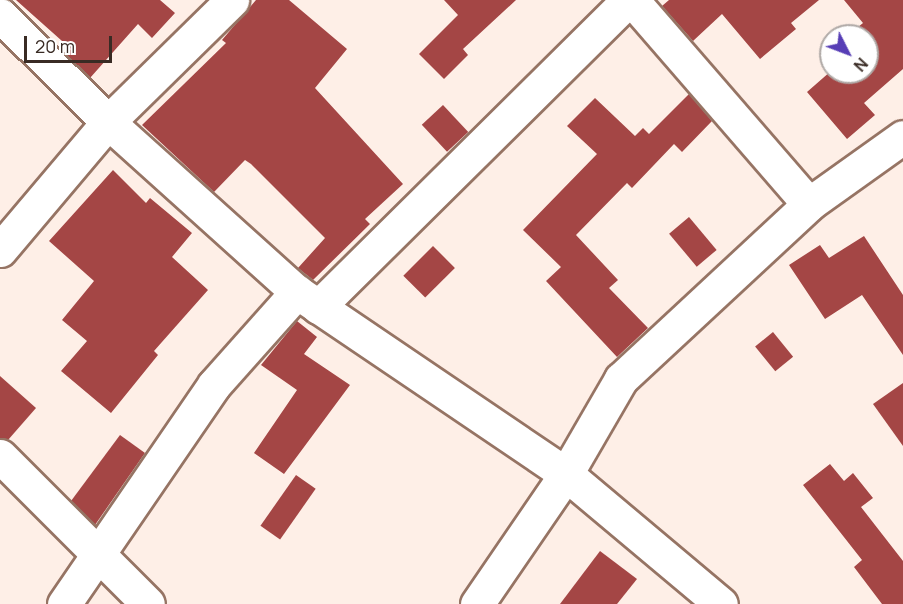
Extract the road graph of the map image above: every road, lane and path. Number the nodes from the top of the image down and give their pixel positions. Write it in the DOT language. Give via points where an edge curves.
graph roads {
  1 [pos="232,0"];
  2 [pos="630,0"];
  3 [pos="0,15"];
  4 [pos="108,122"];
  5 [pos="903,137"];
  6 [pos="809,204"];
  7 [pos="0,250"];
  8 [pos="307,300"];
  9 [pos="0,456"];
  10 [pos="566,474"];
  11 [pos="97,554"];
  12 [pos="64,604"];
  13 [pos="148,604"];
  14 [pos="477,604"];
  15 [pos="721,604"];
  1 -- 4 [label="street"];
  2 -- 6 [label="street"];
  2 -- 8 [label="street"];
  3 -- 4 [label="street"];
  4 -- 7 [label="street"];
  4 -- 8 [label="street"];
  5 -- 6 [label="street"];
  6 -- 10 [label="street" via="621,380"];
  8 -- 10 [label="street"];
  8 -- 11 [label="street" via="214,385"];
  9 -- 11 [label="street"];
  10 -- 14 [label="street"];
  10 -- 15 [label="street"];
  11 -- 12 [label="street"];
  11 -- 13 [label="street"];
}
